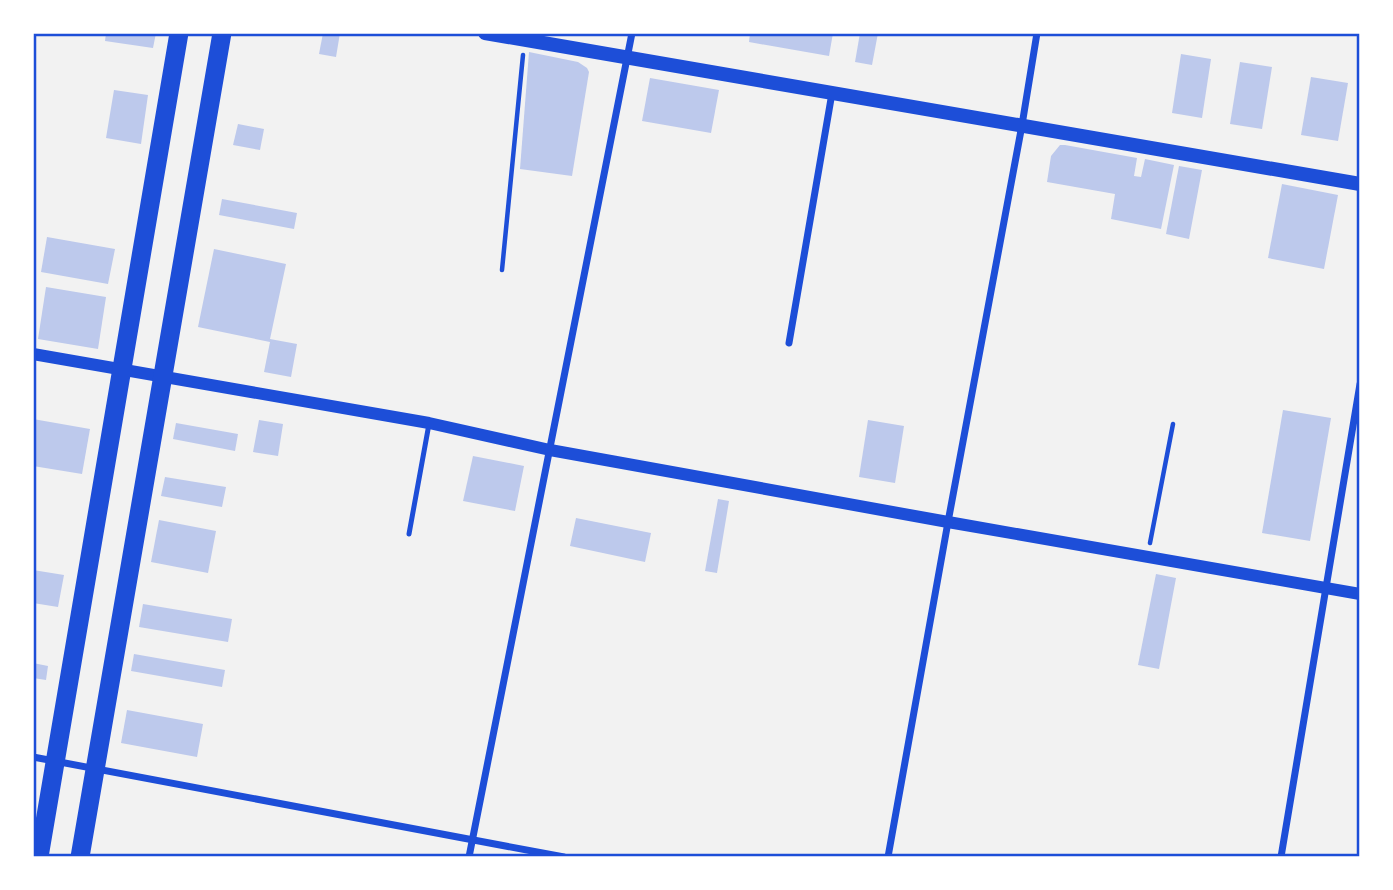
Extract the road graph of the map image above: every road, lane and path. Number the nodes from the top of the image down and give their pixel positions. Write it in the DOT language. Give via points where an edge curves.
graph roads {
  1 [pos="179,33"];
  2 [pos="222,33"];
  3 [pos="485,33"];
  4 [pos="632,33"];
  5 [pos="1037,33"];
  6 [pos="524,40"];
  7 [pos="628,58"];
  8 [pos="832,93"];
  9 [pos="1022,125"];
  10 [pos="1360,184"];
  11 [pos="502,270"];
  12 [pos="789,343"];
  13 [pos="33,354"];
  14 [pos="122,370"];
  15 [pos="163,377"];
  16 [pos="1360,384"];
  17 [pos="429,423"];
  18 [pos="1173,424"];
  19 [pos="550,450"];
  20 [pos="948,522"];
  21 [pos="409,534"];
  22 [pos="1147,557"];
  23 [pos="1325,588"];
  24 [pos="1360,594"];
  25 [pos="33,757"];
  26 [pos="56,761"];
  27 [pos="96,767"];
  28 [pos="471,840"];
  29 [pos="40,857"];
  30 [pos="80,857"];
  31 [pos="469,857"];
  32 [pos="564,857"];
  33 [pos="888,857"];
  34 [pos="1281,857"];
  1 -- 14 [label="highway"];
  2 -- 15 [label="highway"];
  3 -- 6 [label="main road"];
  4 -- 7 [label="street"];
  5 -- 9 [label="street"];
  6 -- 7 [label="main road"];
  6 -- 11 [label="path"];
  7 -- 8 [label="main road"];
  7 -- 19 [label="street"];
  8 -- 9 [label="main road"];
  8 -- 12 [label="street"];
  9 -- 10 [label="main road"];
  9 -- 20 [label="street"];
  13 -- 14 [label="street"];
  14 -- 15 [label="street"];
  14 -- 26 [label="highway"];
  15 -- 17 [label="street"];
  15 -- 27 [label="highway"];
  16 -- 23 [label="street"];
  17 -- 19 [label="street"];
  17 -- 21 [label="lane"];
  18 -- 22 [label="path"];
  19 -- 20 [label="street"];
  19 -- 28 [label="street"];
  20 -- 22 [label="street"];
  20 -- 33 [label="street"];
  22 -- 23 [label="street"];
  23 -- 24 [label="street"];
  23 -- 34 [label="street"];
  25 -- 26 [label="street"];
  26 -- 27 [label="street"];
  26 -- 29 [label="highway"];
  27 -- 28 [label="street"];
  27 -- 30 [label="highway"];
  28 -- 31 [label="street"];
  28 -- 32 [label="street"];
}
